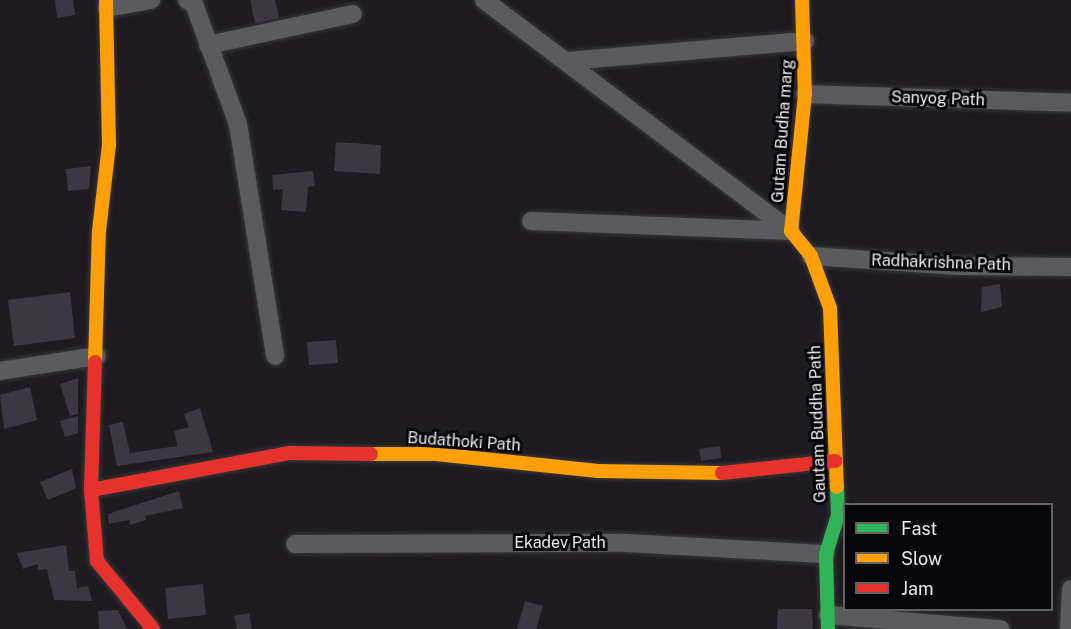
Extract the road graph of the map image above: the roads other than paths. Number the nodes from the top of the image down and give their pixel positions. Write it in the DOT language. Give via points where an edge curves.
graph roads {
  1 [pos="151,0"];
  2 [pos="187,0"];
  3 [pos="484,0"];
  4 [pos="802,0"];
  5 [pos="106,4"];
  6 [pos="353,14"];
  7 [pos="805,41"];
  8 [pos="208,45"];
  9 [pos="567,61"];
  10 [pos="805,94"];
  11 [pos="1071,103"];
  12 [pos="531,221"];
  13 [pos="791,231"];
  14 [pos="811,256"];
  15 [pos="1071,267"];
  16 [pos="97,356"];
  17 [pos="274,356"];
  18 [pos="0,372"];
  19 [pos="835,461"];
  20 [pos="92,490"];
  21 [pos="295,544"];
  22 [pos="826,554"];
  23 [pos="1071,589"];
  24 [pos="828,622"];
  25 [pos="908,627"];
  26 [pos="153,629"];
  27 [pos="1000,629"];
  28 [pos="1069,629"];
  1 -- 5 [label="street"];
  2 -- 8 [label="street" via="194,4"];
  3 -- 9 [label="street" via="528,37"];
  4 -- 7 [label="street, Gutam Budha marg"];
  5 -- 16 [label="street" via="109,146 99,231"];
  6 -- 8 [label="street"];
  7 -- 9 [label="street"];
  7 -- 10 [label="street, Gutam Budha marg"];
  8 -- 17 [label="street" via="238,124"];
  9 -- 13 [label="street"];
  10 -- 11 [label="street, Sanyog Path"];
  10 -- 13 [label="street, Gutam Budha marg"];
  12 -- 13 [label="street"];
  13 -- 14 [label="street"];
  14 -- 15 [label="street, Radhakrishna Path" via="959,266"];
  14 -- 19 [label="street, Gautam Buddha Path" via="830,308"];
  16 -- 18 [label="street"];
  16 -- 20 [label="street"];
  19 -- 20 [label="street, Budathoki Path" via="699,476 598,471 436,454 289,453"];
  19 -- 22 [label="street, Gautam Buddha Path" via="838,515"];
  20 -- 26 [label="street" via="97,561"];
  21 -- 22 [label="street, Ekadev Path" via="627,543"];
  22 -- 24 [label="street, Gautam Buddha Path"];
  23 -- 28 [label="street"];
  24 -- 25 [label="street"];
  25 -- 27 [label="street"];
}
